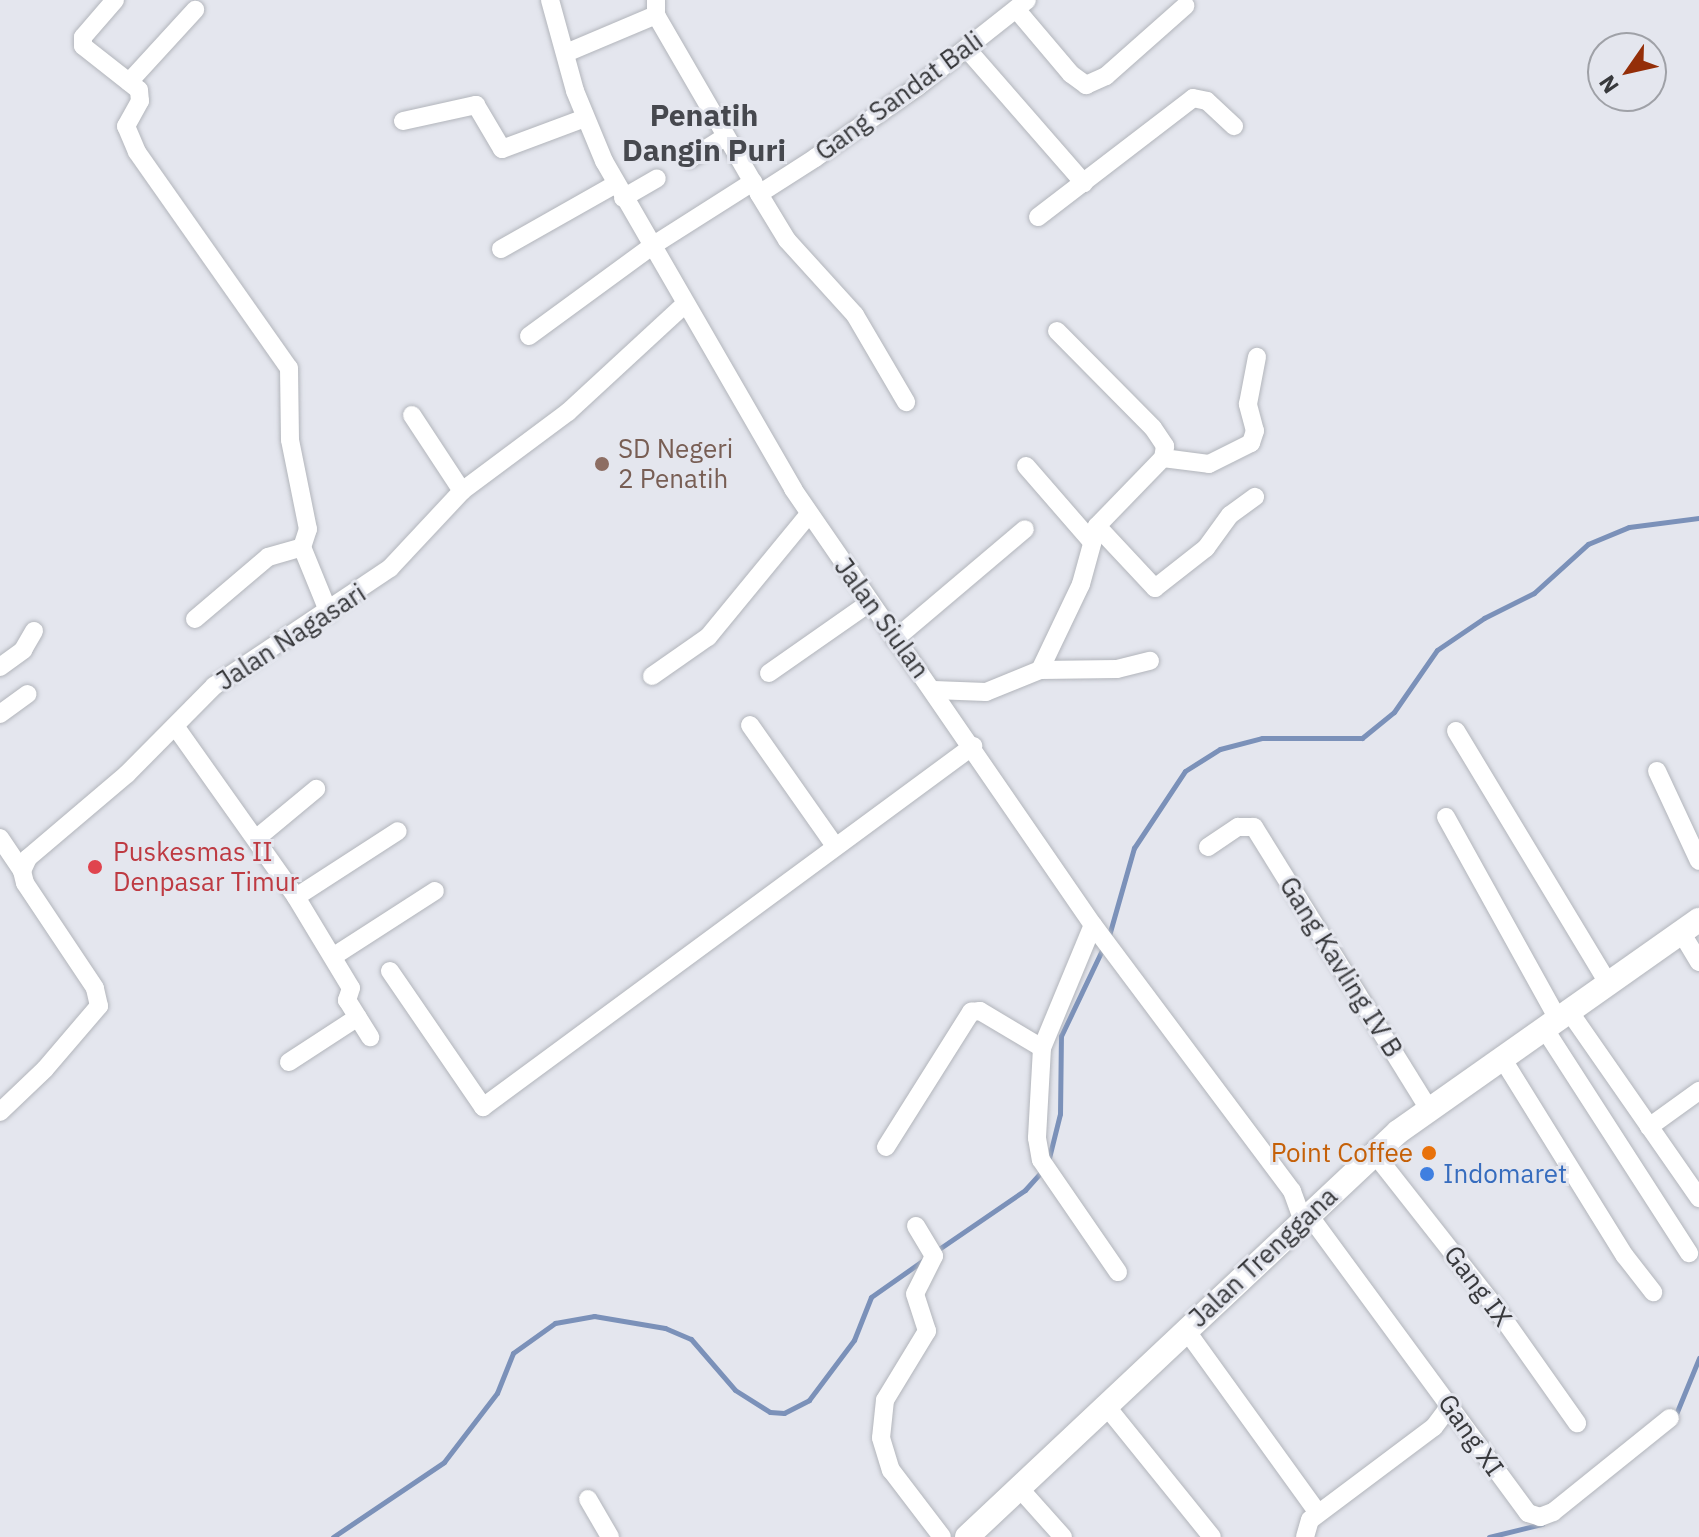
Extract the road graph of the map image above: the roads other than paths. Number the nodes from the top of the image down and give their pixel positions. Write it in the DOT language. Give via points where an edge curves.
graph roads {
  1 [pos="115,0"];
  2 [pos="550,0"];
  3 [pos="1022,4"];
  4 [pos="658,5"];
  5 [pos="1185,6"];
  6 [pos="195,10"];
  7 [pos="967,49"];
  8 [pos="566,53"];
  9 [pos="129,82"];
  10 [pos="585,118"];
  11 [pos="403,121"];
  12 [pos="1234,126"];
  13 [pos="725,137"];
  14 [pos="690,159"];
  15 [pos="657,178"];
  16 [pos="1084,183"];
  17 [pos="756,188"];
  18 [pos="619,191"];
  19 [pos="1038,217"];
  20 [pos="652,246"];
  21 [pos="501,249"];
  22 [pos="685,304"];
  23 [pos="1057,331"];
  24 [pos="529,336"];
  25 [pos="1257,357"];
  26 [pos="906,402"];
  27 [pos="412,415"];
  28 [pos="1163,458"];
  29 [pos="1026,466"];
  30 [pos="462,491"];
  31 [pos="1255,497"];
  32 [pos="809,514"];
  33 [pos="1025,529"];
  34 [pos="1094,534"];
  35 [pos="302,547"];
  36 [pos="869,603"];
  37 [pos="329,613"];
  38 [pos="195,619"];
  39 [pos="34,631"];
  40 [pos="895,639"];
  41 [pos="1150,661"];
  42 [pos="0,667"];
  43 [pos="1040,670"];
  44 [pos="769,673"];
  45 [pos="652,676"];
  46 [pos="28,694"];
  47 [pos="939,697"];
  48 [pos="0,714"];
  49 [pos="750,725"];
  50 [pos="175,726"];
  51 [pos="1456,731"];
  52 [pos="968,740"];
  53 [pos="1657,771"];
  54 [pos="316,789"];
  55 [pos="1446,817"];
  56 [pos="398,831"];
  57 [pos="0,838"];
  58 [pos="257,838"];
  59 [pos="835,846"];
  60 [pos="1208,847"];
  61 [pos="1699,861"];
  62 [pos="22,871"];
  63 [pos="435,891"];
  64 [pos="296,897"];
  65 [pos="1093,925"];
  66 [pos="1690,926"];
  67 [pos="334,956"];
  68 [pos="1699,962"];
  69 [pos="390,971"];
  70 [pos="1608,983"];
  71 [pos="358,1017"];
  72 [pos="1557,1019"];
  73 [pos="370,1037"];
  74 [pos="1042,1048"];
  75 [pos="1502,1058"];
  76 [pos="289,1062"];
  77 [pos="1699,1091"];
  78 [pos="1428,1108"];
  79 [pos="0,1112"];
  80 [pos="1649,1127"];
  81 [pos="886,1147"];
  82 [pos="1374,1153"];
  83 [pos="1696,1188"];
  84 [pos="1309,1214"];
  85 [pos="916,1226"];
  86 [pos="1689,1253"];
  87 [pos="1118,1272"];
  88 [pos="1653,1292"];
  89 [pos="1186,1330"];
  90 [pos="1107,1407"];
  91 [pos="1449,1407"];
  92 [pos="1670,1418"];
  93 [pos="1577,1423"];
  94 [pos="1021,1490"];
  95 [pos="588,1499"];
  96 [pos="1318,1513"];
  97 [pos="610,1537"];
  98 [pos="942,1537"];
  99 [pos="967,1537"];
  100 [pos="1063,1537"];
  101 [pos="1212,1537"];
  102 [pos="1305,1537"];
  1 -- 9 [label="street" via="81,42"];
  2 -- 8 [label="street, Jalan Siulan"];
  3 -- 5 [label="street" via="1071,74 1086,85 1106,76"];
  3 -- 7 [label="street, Gang Sandat Bali"];
  4 -- 8 [label="street"];
  4 -- 13 [label="street"];
  6 -- 9 [label="street"];
  7 -- 16 [label="street"];
  7 -- 17 [label="street, Gang Sandat Bali"];
  8 -- 10 [label="street, Jalan Siulan"];
  9 -- 35 [label="street" via="141,95 126,126 137,152 289,368 290,440 308,529"];
  10 -- 11 [label="street" via="502,149 476,105"];
  10 -- 18 [label="street, Jalan Siulan"];
  12 -- 16 [label="street" via="1207,101 1193,98"];
  13 -- 14 [label="street"];
  13 -- 17 [label="street"];
  15 -- 18 [label="street"];
  16 -- 19 [label="street"];
  17 -- 20 [label="street, Gang Sandat Bali"];
  17 -- 26 [label="street" via="787,240 855,315"];
  18 -- 20 [label="street, Jalan Siulan"];
  18 -- 21 [label="street"];
  20 -- 22 [label="street, Jalan Siulan"];
  20 -- 24 [label="street, Gang Sandat Bali"];
  22 -- 30 [label="street, Jalan Nagasari" via="568,412"];
  22 -- 32 [label="street, Jalan Siulan"];
  23 -- 28 [label="street" via="1153,428 1165,446"];
  25 -- 28 [label="street" via="1248,404 1255,431 1251,443 1209,464"];
  27 -- 30 [label="street"];
  28 -- 34 [label="street"];
  29 -- 34 [label="street"];
  30 -- 37 [label="street, Jalan Nagasari" via="390,568"];
  31 -- 34 [label="street" via="1230,515 1206,548 1155,588"];
  32 -- 36 [label="street, Jalan Siulan"];
  32 -- 45 [label="street" via="708,637"];
  33 -- 40 [label="street"];
  34 -- 43 [label="street" via="1081,584"];
  35 -- 37 [label="street"];
  35 -- 38 [label="street" via="268,557"];
  36 -- 40 [label="street, Jalan Siulan"];
  36 -- 44 [label="street"];
  37 -- 50 [label="street, Jalan Nagasari" via="229,674"];
  39 -- 42 [label="street" via="23,650"];
  40 -- 47 [label="street, Jalan Siulan"];
  41 -- 43 [label="street" via="1117,669"];
  43 -- 47 [label="street" via="986,692"];
  46 -- 48 [label="street"];
  47 -- 52 [label="street, Jalan Siulan"];
  49 -- 59 [label="street"];
  50 -- 58 [label="street"];
  50 -- 62 [label="street, Jalan Nagasari" via="28,858"];
  51 -- 70 [label="street"];
  52 -- 59 [label="street"];
  52 -- 65 [label="street, Jalan Siulan"];
  53 -- 61 [label="street"];
  54 -- 58 [label="street"];
  55 -- 72 [label="street"];
  56 -- 64 [label="street"];
  57 -- 62 [label="street"];
  58 -- 64 [label="street"];
  59 -- 69 [label="street" via="483,1107"];
  60 -- 78 [label="street, Gang Kavling IV B" via="1238,827 1254,827"];
  62 -- 79 [label="street" via="95,988 99,1006"];
  63 -- 67 [label="street"];
  64 -- 67 [label="street"];
  65 -- 74 [label="street"];
  65 -- 84 [label="street, Jalan Siulan"];
  66 -- 68 [label="street"];
  66 -- 70 [label="main road, Jalan Trenggana"];
  67 -- 71 [label="street" via="351,988 347,1000"];
  70 -- 72 [label="main road, Jalan Trenggana"];
  71 -- 73 [label="street"];
  71 -- 76 [label="street"];
  72 -- 75 [label="main road, Jalan Trenggana"];
  72 -- 80 [label="street"];
  72 -- 86 [label="street"];
  74 -- 81 [label="street" via="980,1011 971,1012"];
  74 -- 87 [label="street" via="1037,1138 1046,1170"];
  75 -- 78 [label="main road, Jalan Trenggana"];
  75 -- 88 [label="street" via="1593,1207"];
  77 -- 80 [label="street"];
  78 -- 82 [label="main road, Jalan Trenggana"];
  80 -- 83 [label="street"];
  82 -- 84 [label="main road, Jalan Trenggana"];
  82 -- 93 [label="street, Gang IX" via="1493,1304"];
  84 -- 89 [label="main road, Jalan Trenggana"];
  84 -- 91 [label="street, Gang XI"];
  85 -- 98 [label="street" via="934,1256 915,1294 927,1331 885,1400 881,1438 891,1470"];
  89 -- 90 [label="main road, Jalan Trenggana"];
  89 -- 96 [label="street"];
  90 -- 94 [label="main road, Jalan Trenggana"];
  90 -- 101 [label="street"];
  91 -- 92 [label="street, Gang XI" via="1520,1504 1540,1517 1562,1506"];
  91 -- 96 [label="street" via="1434,1427"];
  94 -- 99 [label="main road, Jalan Trenggana"];
  94 -- 100 [label="street"];
  95 -- 97 [label="street"];
  96 -- 102 [label="street" via="1305,1527"];
}
